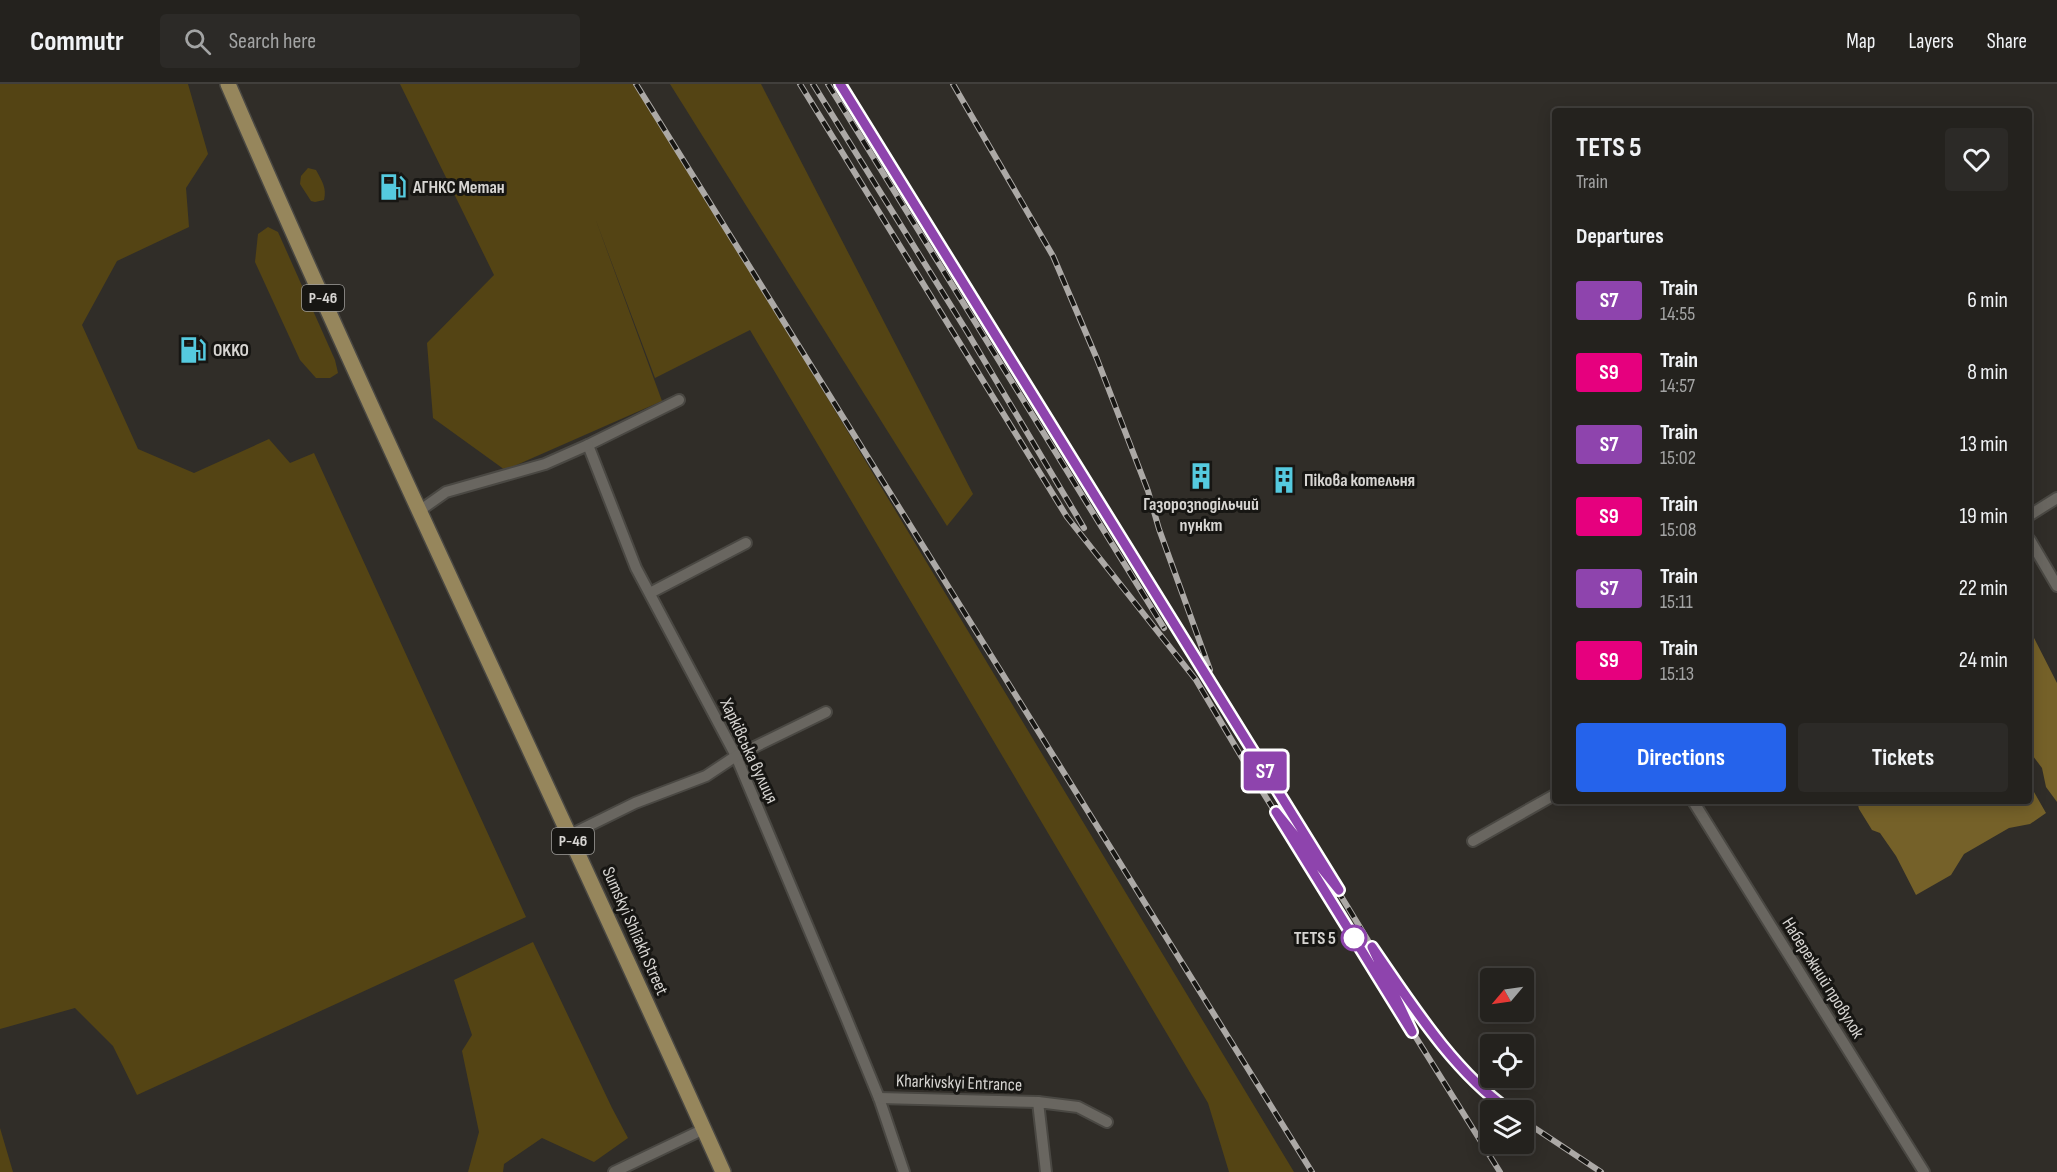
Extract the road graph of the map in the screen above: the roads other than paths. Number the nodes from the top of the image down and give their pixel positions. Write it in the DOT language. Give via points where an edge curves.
graph roads {
  1 [pos="228,84"];
  2 [pos="679,400"];
  3 [pos="588,445"];
  4 [pos="2057,498"];
  5 [pos="419,511"];
  6 [pos="2032,514"];
  7 [pos="746,543"];
  8 [pos="2032,543"];
  9 [pos="2057,586"];
  10 [pos="650,593"];
  11 [pos="826,712"];
  12 [pos="736,756"];
  13 [pos="1552,796"];
  14 [pos="1695,804"];
  15 [pos="570,835"];
  16 [pos="1473,841"];
  17 [pos="879,1098"];
  18 [pos="1038,1102"];
  19 [pos="1107,1122"];
  20 [pos="704,1129"];
  21 [pos="614,1172"];
  22 [pos="723,1172"];
  23 [pos="904,1172"];
  24 [pos="1046,1172"];
  25 [pos="1924,1172"];
  1 -- 5 [label="main road, Р-46"];
  2 -- 3 [label="street"];
  3 -- 5 [label="street" via="545,464 446,492"];
  3 -- 10 [label="street, Харківська вулиця" via="636,568"];
  4 -- 6 [label="street"];
  5 -- 15 [label="main road, Sumskyi Shliakh Street / Р-46"];
  7 -- 10 [label="street"];
  8 -- 9 [label="street"];
  10 -- 12 [label="street, Харківська вулиця"];
  11 -- 12 [label="street"];
  12 -- 15 [label="street" via="706,776 635,803"];
  12 -- 17 [label="street, Харківська вулиця"];
  13 -- 16 [label="street"];
  14 -- 25 [label="street, Набережний провулок"];
  15 -- 20 [label="main road, Sumskyi Shliakh Street / Р-46"];
  17 -- 18 [label="street, Kharkivskyi Entrance"];
  17 -- 23 [label="street, Харківська вулиця"];
  18 -- 19 [label="street, Kharkivskyi Entrance" via="1078,1107"];
  18 -- 24 [label="street, Kharkivskyi Entrance"];
  20 -- 21 [label="street"];
  20 -- 22 [label="main road, Sumskyi Shliakh Street / Р-46"];
}
